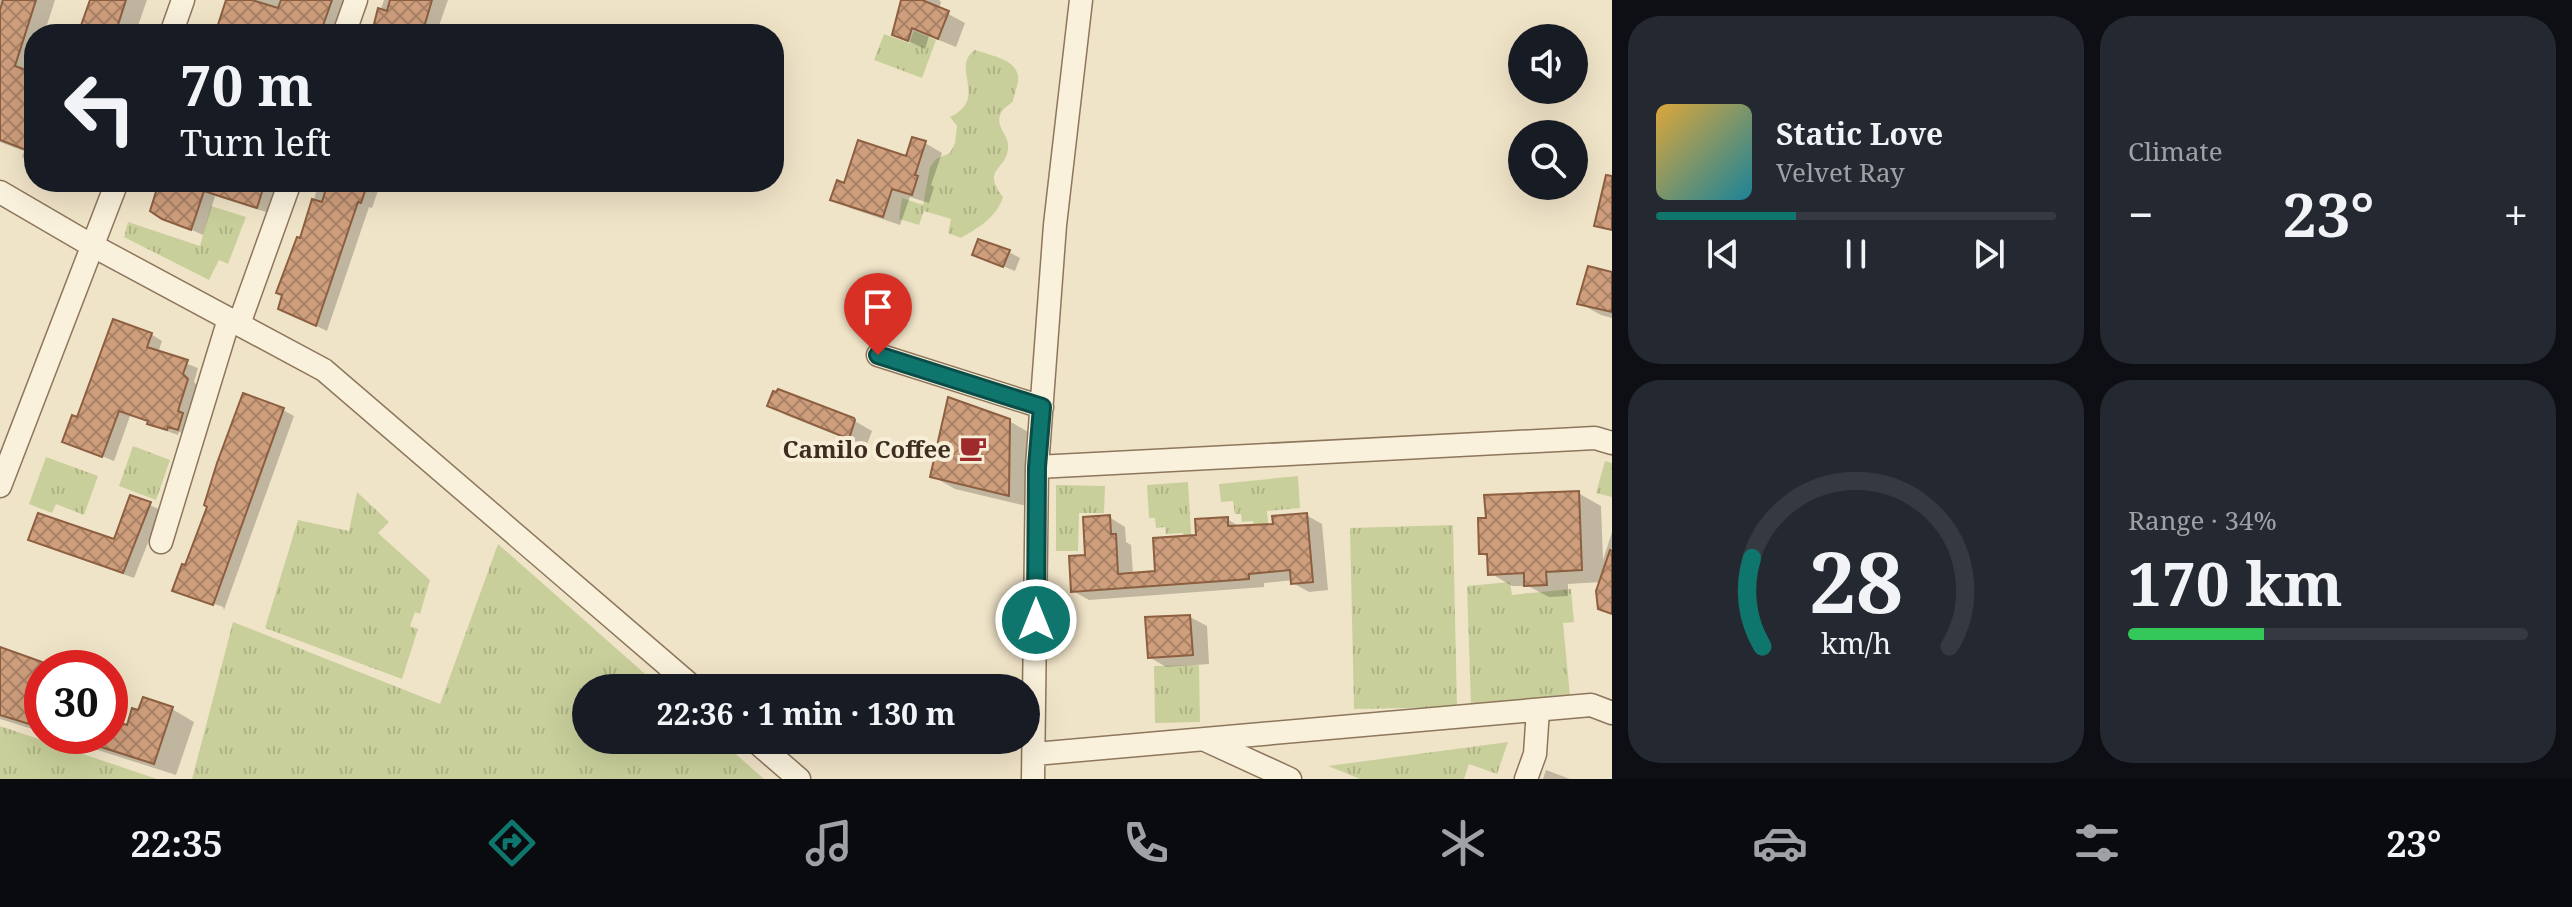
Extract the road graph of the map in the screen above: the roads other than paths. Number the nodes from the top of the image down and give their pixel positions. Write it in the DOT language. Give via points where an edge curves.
graph roads {
  1 [pos="183,0"];
  2 [pos="356,0"];
  3 [pos="1081,0"];
  4 [pos="175,24"];
  5 [pos="348,24"];
  6 [pos="0,192"];
  7 [pos="113,192"];
  8 [pos="286,192"];
  9 [pos="94,246"];
  10 [pos="234,321"];
  11 [pos="878,355"];
  12 [pos="1042,407"];
  13 [pos="1612,443"];
  14 [pos="1037,467"];
  15 [pos="0,486"];
  16 [pos="161,542"];
  17 [pos="678,674"];
  18 [pos="1036,674"];
  19 [pos="1538,710"];
  20 [pos="1612,713"];
  21 [pos="1204,739"];
  22 [pos="770,754"];
  23 [pos="1035,754"];
  24 [pos="1040,754"];
  25 [pos="799,779"];
  26 [pos="1033,779"];
  27 [pos="1290,779"];
  28 [pos="1526,779"];
  1 -- 4 [label="street"];
  2 -- 5 [label="street"];
  3 -- 12 [label="street" via="1055,225"];
  6 -- 9 [label="street"];
  7 -- 9 [label="street"];
  8 -- 10 [label="street"];
  9 -- 10 [label="street"];
  9 -- 15 [label="street"];
  10 -- 16 [label="street"];
  10 -- 17 [label="street" via="324,370"];
  11 -- 12 [label="street"];
  12 -- 14 [label="street"];
  13 -- 14 [label="street" via="1595,438"];
  14 -- 18 [label="street"];
  19 -- 20 [label="street" via="1591,705"];
  19 -- 21 [label="street"];
  19 -- 28 [label="street" via="1535,754"];
  21 -- 24 [label="street"];
  21 -- 27 [label="street"];
  22 -- 25 [label="street"];
  23 -- 26 [label="street"];
}
